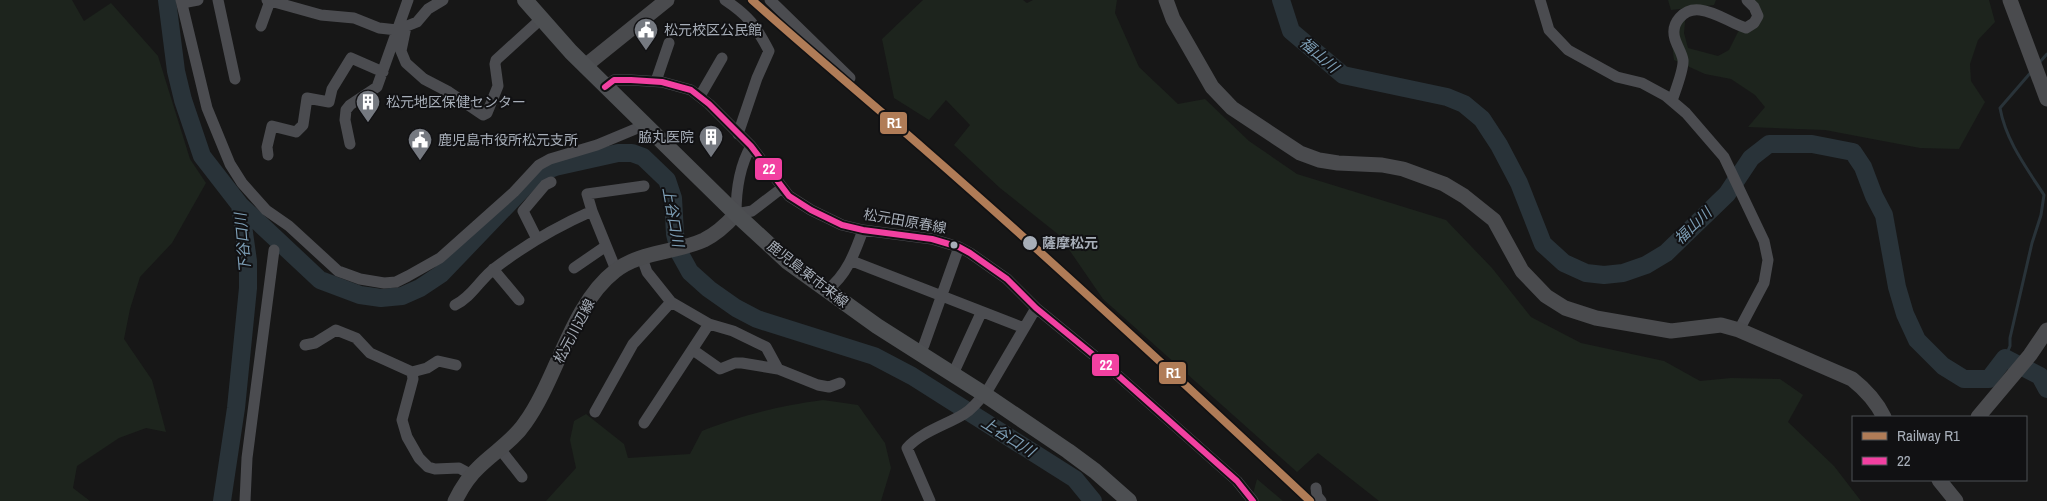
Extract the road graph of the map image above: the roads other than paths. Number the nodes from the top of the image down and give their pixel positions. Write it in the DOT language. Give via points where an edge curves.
graph roads {
  1 [pos="198,0"];
  2 [pos="218,0"];
  3 [pos="408,0"];
  4 [pos="443,0"];
  5 [pos="525,0"];
  6 [pos="667,0"];
  7 [pos="725,0"];
  8 [pos="770,0"];
  9 [pos="1166,0"];
  10 [pos="1540,0"];
  11 [pos="1747,0"];
  12 [pos="2010,0"];
  13 [pos="268,1"];
  14 [pos="181,2"];
  15 [pos="541,19"];
  16 [pos="261,26"];
  17 [pos="401,28"];
  18 [pos="669,43"];
  19 [pos="722,58"];
  20 [pos="585,66"];
  21 [pos="383,72"];
  22 [pos="850,78"];
  23 [pos="235,79"];
  24 [pos="656,81"];
  25 [pos="606,87"];
  26 [pos="700,96"];
  27 [pos="2047,99"];
  28 [pos="1672,101"];
  29 [pos="645,125"];
  30 [pos="738,134"];
  31 [pos="350,144"];
  32 [pos="751,146"];
  33 [pos="268,155"];
  34 [pos="551,182"];
  35 [pos="644,186"];
  36 [pos="782,188"];
  37 [pos="592,211"];
  38 [pos="736,214"];
  39 [pos="862,230"];
  40 [pos="537,239"];
  41 [pos="606,246"];
  42 [pos="959,247"];
  43 [pos="274,250"];
  44 [pos="642,258"];
  45 [pos="852,261"];
  46 [pos="574,268"];
  47 [pos="493,269"];
  48 [pos="616,270"];
  49 [pos="827,290"];
  50 [pos="942,297"];
  51 [pos="518,300"];
  52 [pos="671,302"];
  53 [pos="455,304"];
  54 [pos="1036,308"];
  55 [pos="981,313"];
  56 [pos="709,324"];
  57 [pos="1024,328"];
  58 [pos="1739,330"];
  59 [pos="2047,330"];
  60 [pos="305,345"];
  61 [pos="693,350"];
  62 [pos="920,352"];
  63 [pos="456,365"];
  64 [pos="778,370"];
  65 [pos="412,372"];
  66 [pos="953,374"];
  67 [pos="840,383"];
  68 [pos="980,399"];
  69 [pos="595,412"];
  70 [pos="1884,416"];
  71 [pos="1979,416"];
  72 [pos="644,422"];
  73 [pos="500,449"];
  74 [pos="472,475"];
  75 [pos="522,477"];
  76 [pos="1940,481"];
  77 [pos="1316,488"];
  78 [pos="245,501"];
  79 [pos="454,501"];
  80 [pos="930,501"];
  81 [pos="1129,501"];
  82 [pos="1253,501"];
  83 [pos="1321,501"];
  84 [pos="1956,501"];
  1 -- 14 [label="street"];
  2 -- 23 [label="street"];
  3 -- 17 [label="street"];
  4 -- 17 [label="street" via="428,9 417,22"];
  5 -- 15 [label="main road, 鹿児島東市来線"];
  6 -- 20 [label="street"];
  7 -- 30 [label="street" via="756,26 769,52"];
  8 -- 22 [label="street"];
  9 -- 58 [label="street" via="1172,19 1212,87 1232,108 1312,158 1403,169 1444,184 1464,196 1494,220 1522,271 1546,296 1565,308 1596,318 1671,331 1721,325"];
  10 -- 28 [label="street" via="1549,30 1568,50 1617,77 1642,83"];
  11 -- 28 [label="street" via="1758,16 1754,24 1746,28 1700,10 1688,10 1681,16 1675,26 1674,37 1683,60"];
  12 -- 27 [label="street"];
  13 -- 16 [label="street"];
  13 -- 17 [label="street" via="321,15 354,18 379,28"];
  14 -- 29 [label="street" via="210,117 230,164 242,183 266,210 289,226 338,271 360,279 384,283 408,276 440,258 514,192 538,165"];
  15 -- 17 [label="street" via="496,60 498,86 487,113 483,115 424,79 406,64 400,51"];
  15 -- 20 [label="main road, 鹿児島東市来線"];
  17 -- 21 [label="street"];
  18 -- 24 [label="street"];
  19 -- 26 [label="street"];
  20 -- 25 [label="main road, 鹿児島東市来線"];
  21 -- 31 [label="street" via="377,87 346,110"];
  21 -- 33 [label="street" via="351,58 332,89 329,102 307,98 303,125 296,132 272,126"];
  24 -- 25 [label="street, 松元田原春線" via="614,80"];
  24 -- 26 [label="street, 松元田原春線" via="684,87"];
  25 -- 29 [label="main road, 鹿児島東市来線"];
  26 -- 30 [label="street, 松元田原春線"];
  28 -- 58 [label="street" via="1721,153 1764,241 1768,260 1764,283"];
  29 -- 38 [label="main road, 鹿児島東市来線"];
  30 -- 32 [label="street, 松元田原春線"];
  32 -- 36 [label="street, 松元田原春線"];
  32 -- 38 [label="street" via="741,170"];
  34 -- 40 [label="street" via="523,211"];
  35 -- 37 [label="street" via="587,194"];
  36 -- 38 [label="street" via="752,212"];
  36 -- 39 [label="street, 松元田原春線" via="789,196 822,216"];
  37 -- 40 [label="street" via="555,227"];
  37 -- 41 [label="street"];
  38 -- 44 [label="street, 松元川辺線" via="718,231 698,242"];
  38 -- 49 [label="main road, 鹿児島東市来線" via="788,262"];
  39 -- 42 [label="street, 松元田原春線" via="932,239"];
  39 -- 45 [label="street"];
  40 -- 47 [label="street"];
  41 -- 46 [label="street"];
  41 -- 48 [label="street"];
  42 -- 50 [label="street"];
  42 -- 54 [label="street, 松元田原春線" via="1007,279"];
  43 -- 78 [label="street" via="247,458"];
  44 -- 48 [label="street, 松元川辺線"];
  44 -- 52 [label="street" via="647,272"];
  45 -- 49 [label="street"];
  45 -- 50 [label="street"];
  47 -- 51 [label="street"];
  47 -- 53 [label="street" via="464,301"];
  48 -- 73 [label="street, 松元川辺線" via="598,288 586,307 527,421"];
  49 -- 62 [label="main road, 鹿児島東市来線"];
  50 -- 55 [label="street"];
  50 -- 62 [label="street"];
  52 -- 56 [label="street"];
  52 -- 69 [label="street" via="633,344"];
  54 -- 57 [label="street"];
  54 -- 82 [label="street, 松元田原春線" via="1237,481"];
  55 -- 57 [label="street"];
  55 -- 66 [label="street"];
  56 -- 61 [label="street"];
  56 -- 64 [label="street" via="766,346"];
  57 -- 68 [label="street"];
  58 -- 70 [label="street" via="1852,380 1864,388"];
  59 -- 71 [label="street"];
  60 -- 65 [label="street" via="315,343 336,330 344,332 356,338 370,353"];
  61 -- 64 [label="street" via="720,368 735,363"];
  61 -- 72 [label="street"];
  62 -- 66 [label="main road, 鹿児島東市来線"];
  63 -- 65 [label="street" via="438,361"];
  64 -- 67 [label="street" via="818,385 829,387"];
  65 -- 74 [label="street" via="402,420 419,458 428,467 459,468"];
  66 -- 68 [label="main road, 鹿児島東市来線"];
  68 -- 80 [label="street" via="966,413 907,448"];
  68 -- 81 [label="main road, 鹿児島東市来線" via="1068,451"];
  73 -- 74 [label="street, 松元川辺線"];
  73 -- 75 [label="street"];
  74 -- 79 [label="street, 松元川辺線"];
  76 -- 84 [label="street"];
  77 -- 83 [label="street"];
}
